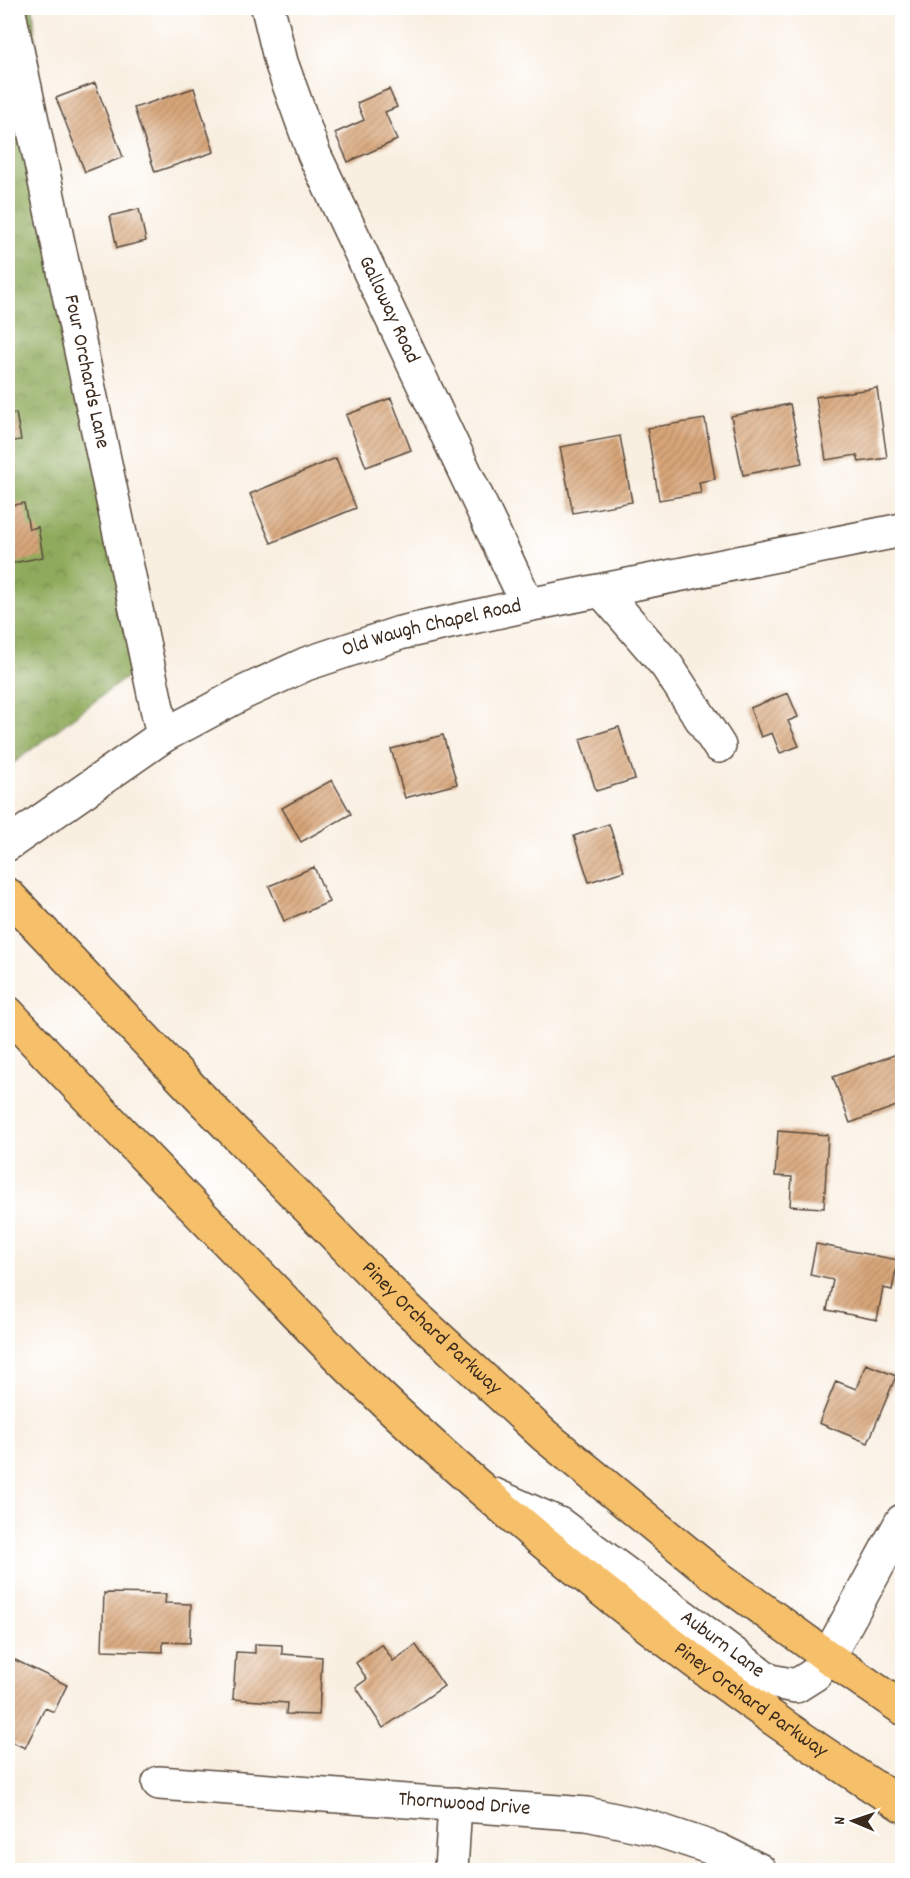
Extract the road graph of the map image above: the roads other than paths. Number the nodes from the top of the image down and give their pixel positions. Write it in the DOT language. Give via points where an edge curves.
graph roads {
  1 [pos="8,8"];
  2 [pos="268,8"];
  3 [pos="903,530"];
  4 [pos="602,591"];
  5 [pos="528,606"];
  6 [pos="163,736"];
  7 [pos="718,747"];
  8 [pos="8,844"];
  9 [pos="8,895"];
  10 [pos="8,1013"];
  11 [pos="484,1490"];
  12 [pos="903,1521"];
  13 [pos="828,1657"];
  14 [pos="903,1708"];
  15 [pos="159,1783"];
  16 [pos="455,1804"];
  17 [pos="903,1805"];
  18 [pos="451,1870"];
  19 [pos="759,1870"];
  1 -- 6 [label="street, Four Orchards Lane"];
  2 -- 5 [label="street, Galloway Road" via="281,62 314,154"];
  3 -- 4 [label="street, Old Waugh Chapel Road"];
  4 -- 5 [label="street, Old Waugh Chapel Road"];
  4 -- 7 [label="street" via="666,666"];
  5 -- 6 [label="street, Old Waugh Chapel Road" via="400,633 306,664"];
  6 -- 8 [label="street, Old Waugh Chapel Road"];
  9 -- 13 [label="main road, Piney Orchard Parkway" via="401,1303 553,1442 712,1573"];
  10 -- 11 [label="main road, Piney Orchard Parkway" via="359,1376"];
  11 -- 13 [label="street, Auburn Lane" via="559,1524 770,1681 796,1686 815,1674"];
  11 -- 17 [label="main road, Piney Orchard Parkway" via="673,1646"];
  12 -- 13 [label="street, Auburn Lane"];
  13 -- 14 [label="main road, Piney Orchard Parkway"];
  15 -- 16 [label="street, Thornwood Drive"];
  16 -- 18 [label="street"];
  16 -- 19 [label="street, Thornwood Drive" via="587,1814 652,1828 718,1850"];
}
